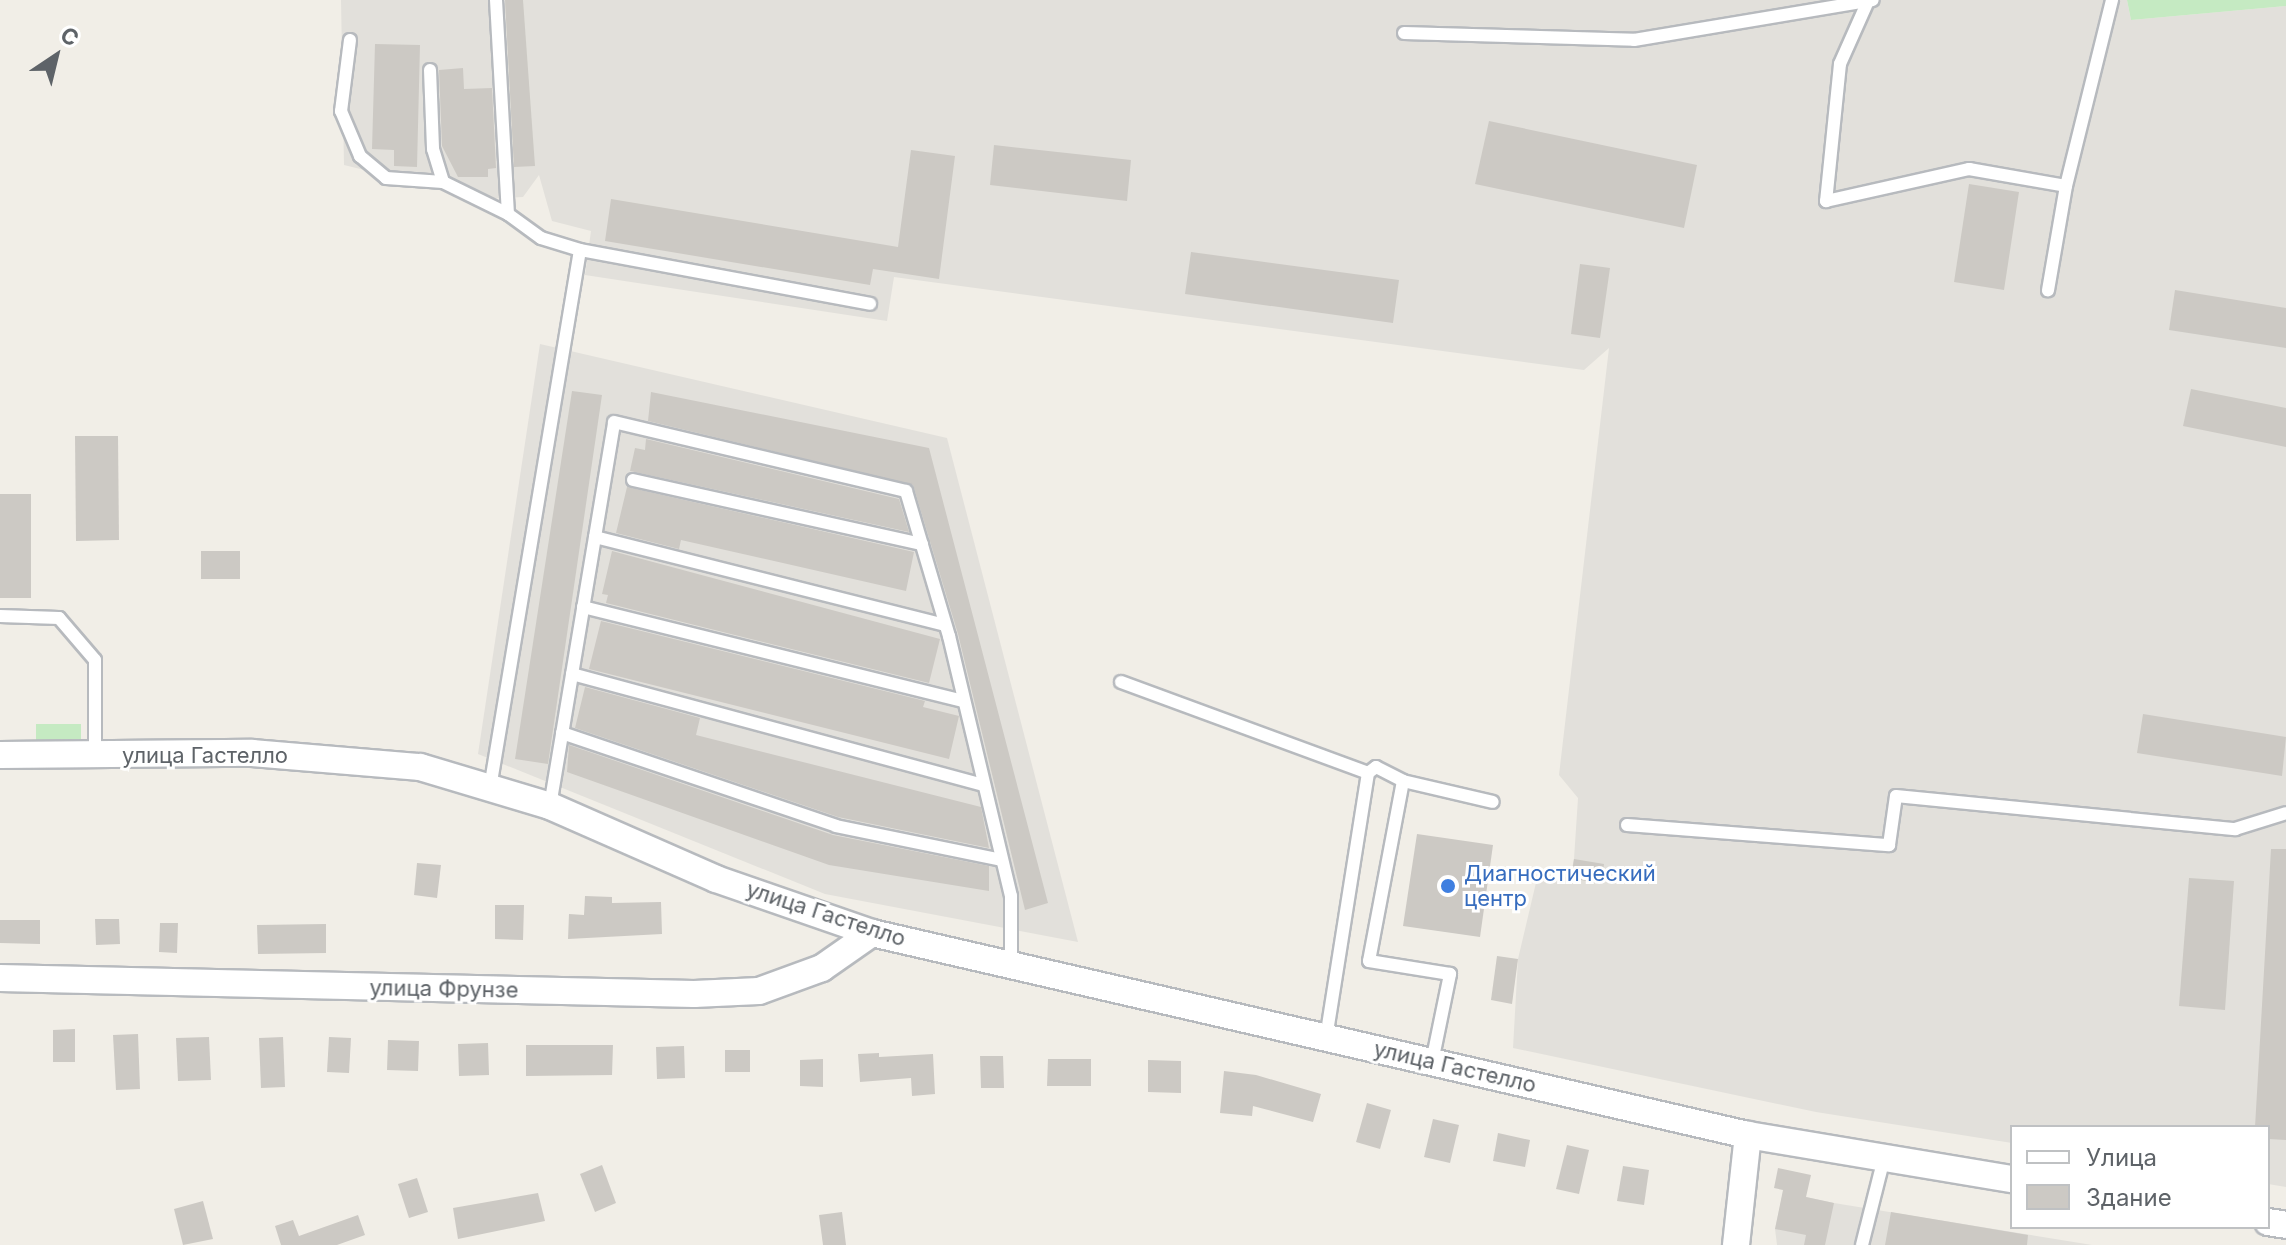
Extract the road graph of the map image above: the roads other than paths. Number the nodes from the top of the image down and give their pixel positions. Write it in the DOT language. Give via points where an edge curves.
graph roads {
  1 [pos="496,0"];
  2 [pos="2112,0"];
  3 [pos="1871,1"];
  4 [pos="1404,33"];
  5 [pos="350,40"];
  6 [pos="430,70"];
  7 [pos="443,182"];
  8 [pos="2066,186"];
  9 [pos="508,214"];
  10 [pos="580,250"];
  11 [pos="2048,290"];
  12 [pos="870,304"];
  13 [pos="633,480"];
  14 [pos="595,537"];
  15 [pos="922,544"];
  16 [pos="583,607"];
  17 [pos="0,616"];
  18 [pos="945,625"];
  19 [pos="572,674"];
  20 [pos="1121,682"];
  21 [pos="963,701"];
  22 [pos="562,733"];
  23 [pos="0,755"];
  24 [pos="95,756"];
  25 [pos="1368,773"];
  26 [pos="1403,781"];
  27 [pos="984,785"];
  28 [pos="489,789"];
  29 [pos="1493,802"];
  30 [pos="550,806"];
  31 [pos="2286,813"];
  32 [pos="1627,825"];
  33 [pos="1002,860"];
  34 [pos="872,933"];
  35 [pos="1011,962"];
  36 [pos="0,978"];
  37 [pos="1326,1037"];
  38 [pos="1432,1062"];
  39 [pos="1748,1135"];
  40 [pos="1884,1158"];
  41 [pos="2010,1179"];
  42 [pos="1736,1245"];
  43 [pos="1862,1245"];
  1 -- 9 [label="lane"];
  2 -- 8 [label="lane"];
  3 -- 4 [label="lane" via="1634,40"];
  3 -- 8 [label="lane" via="1840,64 1826,201 1969,169"];
  5 -- 7 [label="lane" via="341,111 360,156 386,178"];
  6 -- 7 [label="lane" via="433,149"];
  7 -- 9 [label="lane"];
  8 -- 11 [label="lane"];
  9 -- 10 [label="lane" via="541,238"];
  10 -- 12 [label="lane"];
  10 -- 28 [label="lane"];
  13 -- 15 [label="lane"];
  14 -- 15 [label="lane" via="614,422 906,491"];
  14 -- 16 [label="lane"];
  14 -- 18 [label="lane"];
  15 -- 18 [label="lane"];
  16 -- 19 [label="lane"];
  16 -- 21 [label="lane"];
  17 -- 24 [label="lane" via="59,618 95,660"];
  18 -- 21 [label="lane"];
  19 -- 22 [label="lane"];
  19 -- 27 [label="lane"];
  20 -- 25 [label="lane"];
  21 -- 27 [label="lane"];
  22 -- 30 [label="lane"];
  22 -- 33 [label="lane" via="836,826"];
  23 -- 24 [label="street, улица Гастелло"];
  24 -- 28 [label="street, улица Гастелло" via="252,753 335,759 420,767"];
  25 -- 26 [label="lane" via="1376,767"];
  25 -- 37 [label="lane"];
  26 -- 29 [label="lane"];
  26 -- 38 [label="lane" via="1369,961 1450,974"];
  27 -- 33 [label="lane"];
  28 -- 30 [label="street, улица Гастелло"];
  30 -- 34 [label="street, улица Гастелло" via="716,879"];
  31 -- 32 [label="lane" via="2235,829 1896,796 1889,845"];
  33 -- 35 [label="lane" via="1011,896"];
  34 -- 35 [label="street, улица Гастелло"];
  34 -- 36 [label="street, улица Фрунзе" via="822,968 759,991 694,994"];
  35 -- 37 [label="street, улица Гастелло"];
  37 -- 38 [label="street, улица Гастелло"];
  38 -- 39 [label="street, улица Гастелло"];
  39 -- 40 [label="street, улица Гастелло"];
  39 -- 42 [label="street"];
  40 -- 41 [label="street, улица Гастелло"];
  40 -- 43 [label="lane"];
}
